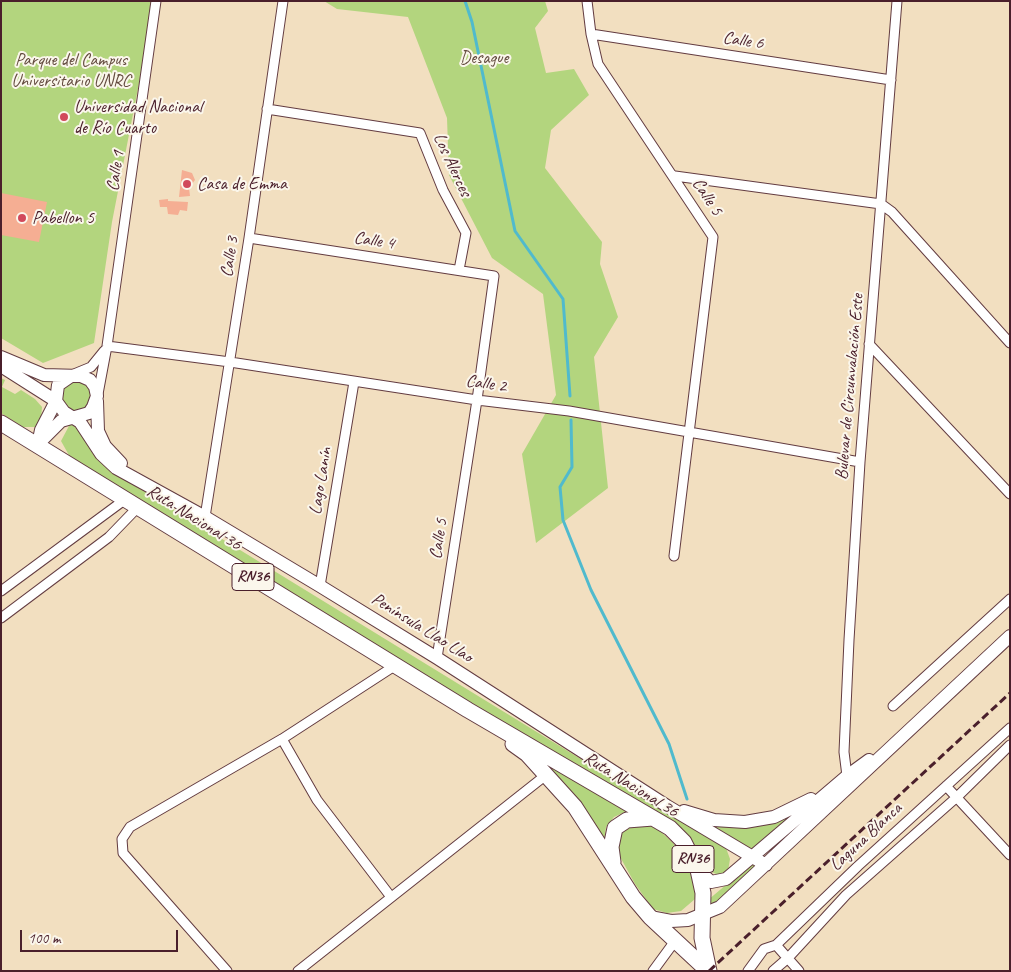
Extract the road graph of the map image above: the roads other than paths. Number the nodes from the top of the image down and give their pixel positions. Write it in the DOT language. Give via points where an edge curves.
graph roads {
  1 [pos="156,1"];
  2 [pos="283,1"];
  3 [pos="897,1"];
  4 [pos="588,3"];
  5 [pos="591,34"];
  6 [pos="891,80"];
  7 [pos="267,109"];
  8 [pos="675,176"];
  9 [pos="881,204"];
  10 [pos="249,238"];
  11 [pos="459,270"];
  12 [pos="494,276"];
  13 [pos="1010,343"];
  14 [pos="870,344"];
  15 [pos="107,346"];
  16 [pos="1,357"];
  17 [pos="230,362"];
  18 [pos="1,366"];
  19 [pos="72,376"];
  20 [pos="354,382"];
  21 [pos="97,396"];
  22 [pos="477,400"];
  23 [pos="56,401"];
  24 [pos="72,416"];
  25 [pos="1,423"];
  26 [pos="688,433"];
  27 [pos="38,444"];
  28 [pos="860,462"];
  29 [pos="153,488"];
  30 [pos="1010,494"];
  31 [pos="133,502"];
  32 [pos="205,517"];
  33 [pos="674,556"];
  34 [pos="320,586"];
  35 [pos="1,591"];
  36 [pos="1010,599"];
  37 [pos="1,618"];
  38 [pos="1010,636"];
  39 [pos="437,658"];
  40 [pos="396,664"];
  41 [pos="893,706"];
  42 [pos="468,710"];
  43 [pos="1010,728"];
  44 [pos="282,739"];
  45 [pos="897,740"];
  46 [pos="1010,745"];
  47 [pos="546,775"];
  48 [pos="847,776"];
  49 [pos="946,786"];
  50 [pos="956,797"];
  51 [pos="667,806"];
  52 [pos="653,818"];
  53 [pos="1010,855"];
  54 [pos="752,857"];
  55 [pos="614,864"];
  56 [pos="766,865"];
  57 [pos="698,870"];
  58 [pos="391,897"];
  59 [pos="704,916"];
  60 [pos="650,917"];
  61 [pos="675,941"];
  62 [pos="776,945"];
  63 [pos="788,958"];
  64 [pos="227,971"];
  65 [pos="298,971"];
  66 [pos="653,971"];
  67 [pos="708,971"];
  68 [pos="748,971"];
  69 [pos="773,971"];
  70 [pos="799,971"];
  1 -- 15 [label="street, Calle 1"];
  2 -- 7 [label="street, Calle 3"];
  3 -- 6 [label="street, Bulevar de Circunvalación Este"];
  4 -- 5 [label="street, Calle 5"];
  5 -- 6 [label="street, Calle 6"];
  5 -- 8 [label="street, Calle 5" via="598,64"];
  6 -- 9 [label="street, Bulevar de Circunvalación Este"];
  7 -- 10 [label="street, Calle 3"];
  7 -- 11 [label="street, Los Alerces" via="420,133 443,190 466,233"];
  8 -- 9 [label="street"];
  8 -- 26 [label="street, Calle 5" via="713,237"];
  9 -- 13 [label="street" via="892,212"];
  9 -- 14 [label="street, Bulevar de Circunvalación Este"];
  10 -- 11 [label="street, Calle 4"];
  10 -- 17 [label="street, Calle 3"];
  11 -- 12 [label="street, Calle 4"];
  12 -- 22 [label="street, Calle 5"];
  14 -- 28 [label="street, Bulevar de Circunvalación Este"];
  14 -- 30 [label="street"];
  15 -- 17 [label="street, Calle 2"];
  15 -- 19 [label="street, Calle 1" via="91,367"];
  15 -- 21 [label="street, Calle 1"];
  16 -- 19 [label="main road" via="44,375"];
  17 -- 20 [label="street, Calle 2"];
  17 -- 32 [label="street, Calle 3"];
  18 -- 23 [label="main road"];
  19 -- 21 [label="main road" via="90,380"];
  19 -- 23 [label="main road" via="58,386"];
  20 -- 22 [label="street, Calle 2"];
  20 -- 34 [label="street, Lago Lanín"];
  21 -- 24 [label="main road" via="88,413"];
  21 -- 29 [label="main road, Península Llao Llao" via="98,431 105,446 114,458"];
  22 -- 26 [label="street, Calle 2" via="560,409"];
  22 -- 39 [label="street, Calle 5"];
  23 -- 24 [label="main road" via="64,412"];
  23 -- 27 [label="main road" via="41,430"];
  24 -- 27 [label="main road" via="60,421"];
  24 -- 29 [label="main road, Península Llao Llao" via="106,460"];
  25 -- 27 [label="highway, Ruta Nacional 36 / RN36"];
  26 -- 28 [label="street, Calle 2"];
  26 -- 33 [label="street, Calle 5"];
  27 -- 31 [label="highway, Ruta Nacional 36 / RN36"];
  28 -- 48 [label="street, Bulevar de Circunvalación Este" via="844,752"];
  29 -- 32 [label="main road, Península Llao Llao"];
  31 -- 35 [label="street"];
  31 -- 37 [label="street" via="109,538"];
  31 -- 40 [label="highway, Ruta Nacional 36 / RN36"];
  32 -- 34 [label="main road, Península Llao Llao"];
  34 -- 39 [label="main road, Península Llao Llao"];
  36 -- 41 [label="street"];
  38 -- 45 [label="main road"];
  39 -- 51 [label="main road, Península Llao Llao"];
  40 -- 42 [label="highway, Ruta Nacional 36 / RN36"];
  40 -- 44 [label="street"];
  42 -- 47 [label="highway, Ruta Nacional 36 / RN36" via="527,754"];
  42 -- 52 [label="highway, Ruta Nacional 36 / RN36"];
  43 -- 49 [label="street, Laguna Blanca"];
  44 -- 58 [label="street" via="316,800"];
  44 -- 64 [label="street" via="130,827 122,839 123,853"];
  45 -- 48 [label="main road"];
  45 -- 56 [label="main road"];
  46 -- 50 [label="street, Laguna Blanca"];
  47 -- 55 [label="highway, Ruta Nacional 36 / RN36" via="575,808"];
  47 -- 58 [label="street"];
  48 -- 51 [label="main road, Península Llao Llao" via="802,805 774,817 745,822 714,820"];
  48 -- 54 [label="main road"];
  49 -- 50 [label="street"];
  49 -- 62 [label="street, Laguna Blanca"];
  50 -- 53 [label="street"];
  50 -- 63 [label="street, Laguna Blanca" via="846,894"];
  51 -- 54 [label="main road, Península Llao Llao"];
  52 -- 55 [label="highway, RN36" via="627,820 615,828 611,847"];
  52 -- 57 [label="highway, Ruta Nacional 36 / RN36" via="684,842"];
  54 -- 56 [label="main road, Península Llao Llao"];
  54 -- 57 [label="main road" via="719,882 705,879"];
  55 -- 60 [label="highway, Ruta Nacional 36 / RN36"];
  56 -- 59 [label="main road" via="720,907"];
  57 -- 59 [label="highway, Ruta Nacional 36 / RN36"];
  58 -- 65 [label="street"];
  59 -- 60 [label="main road" via="671,921"];
  59 -- 67 [label="highway, Ruta Nacional 36 / RN36" via="702,938"];
  60 -- 61 [label="highway, Ruta Nacional 36 / RN36"];
  61 -- 66 [label="street"];
  61 -- 67 [label="highway, Ruta Nacional 36 / RN36"];
  62 -- 63 [label="street"];
  62 -- 68 [label="street, Laguna Blanca" via="764,949"];
  63 -- 69 [label="street, Laguna Blanca"];
  63 -- 70 [label="street"];
}
